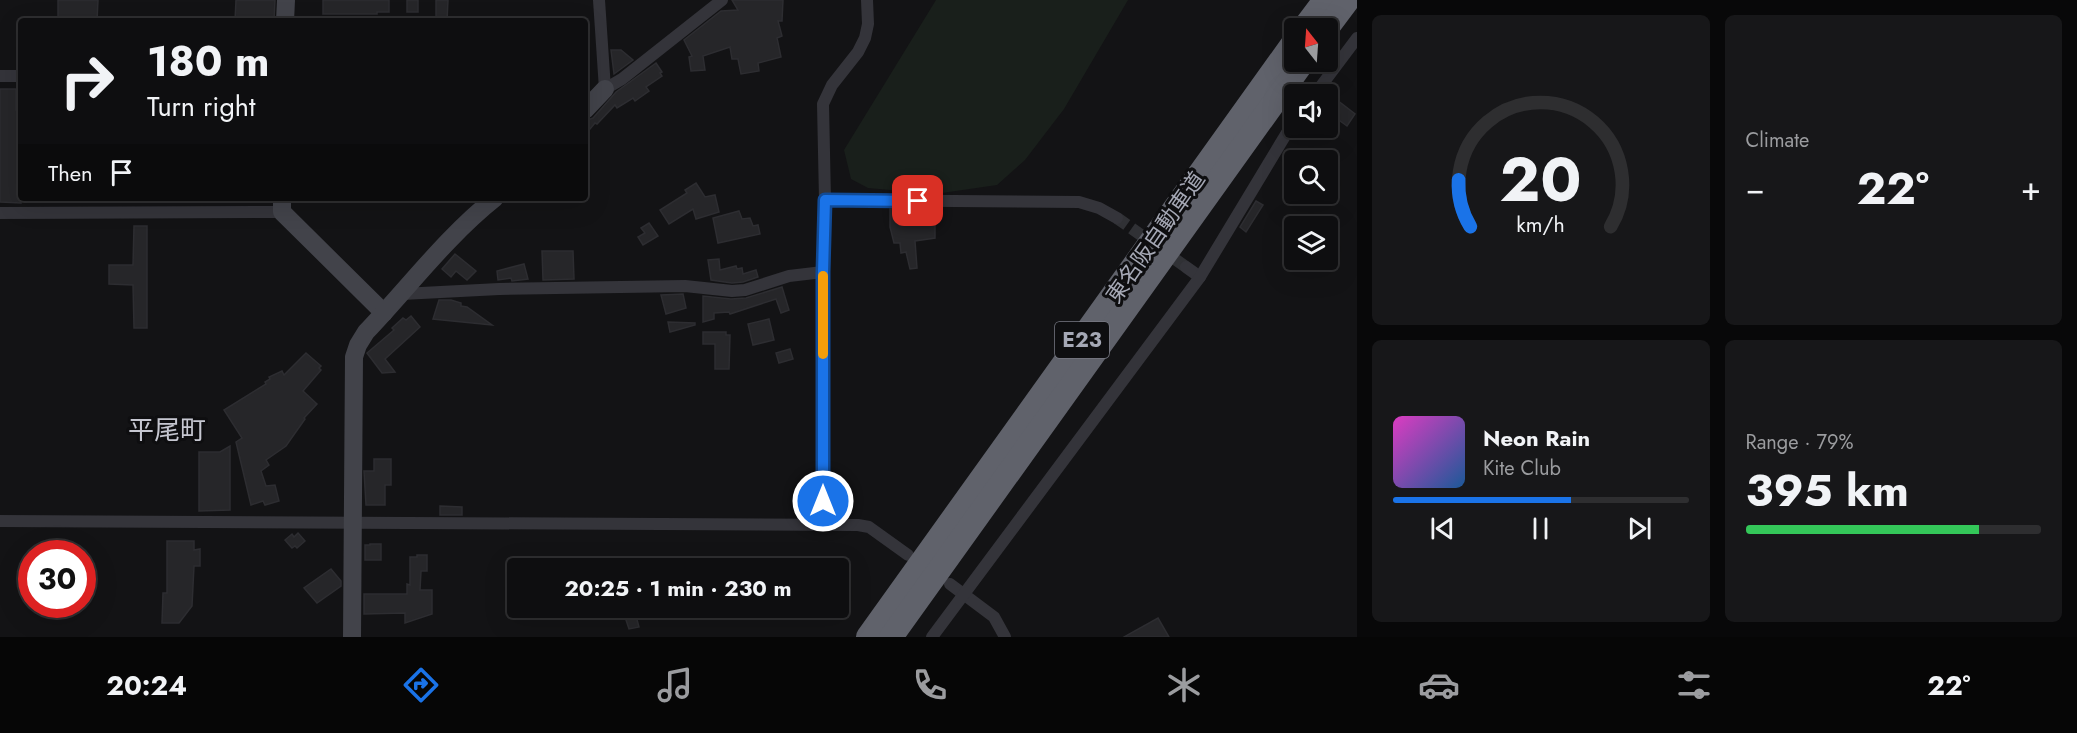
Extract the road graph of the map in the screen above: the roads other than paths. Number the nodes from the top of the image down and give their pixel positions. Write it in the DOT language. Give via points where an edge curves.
graph roads {
  1 [pos="286,0"];
  2 [pos="599,0"];
  3 [pos="722,0"];
  4 [pos="867,0"];
  5 [pos="1325,0"];
  6 [pos="1348,0"];
  7 [pos="285,18"];
  8 [pos="1312,18"];
  9 [pos="1334,18"];
  10 [pos="1357,38"];
  11 [pos="1284,56"];
  12 [pos="1296,72"];
  13 [pos="0,75"];
  14 [pos="18,76"];
  15 [pos="1322,84"];
  16 [pos="605,89"];
  17 [pos="588,107"];
  18 [pos="1284,138"];
  19 [pos="825,200"];
  20 [pos="491,201"];
  21 [pos="282,205"];
  22 [pos="0,213"];
  23 [pos="1117,218"];
  24 [pos="1186,267"];
  25 [pos="823,272"];
  26 [pos="1200,277"];
  27 [pos="402,294"];
  28 [pos="384,313"];
  29 [pos="0,521"];
  30 [pos="352,522"];
  31 [pos="823,524"];
  32 [pos="908,555"];
  33 [pos="950,584"];
  34 [pos="964,593"];
  35 [pos="352,637"];
  36 [pos="868,637"];
  37 [pos="891,637"];
  38 [pos="932,637"];
  39 [pos="1005,637"];
  1 -- 7 [label="street"];
  2 -- 16 [label="street"];
  3 -- 16 [label="street"];
  4 -- 19 [label="street" via="866,38 823,104"];
  5 -- 8 [label="highway"];
  6 -- 9 [label="highway"];
  10 -- 15 [label="street"];
  11 -- 36 [label="highway, 東名阪自動車道 / E23"];
  12 -- 37 [label="highway, 東名阪自動車道 / E23"];
  13 -- 14 [label="street"];
  16 -- 17 [label="street"];
  18 -- 26 [label="street"];
  19 -- 23 [label="street" via="1079,202"];
  19 -- 25 [label="street"];
  20 -- 27 [label="street" via="448,240"];
  21 -- 22 [label="street"];
  21 -- 28 [label="street"];
  24 -- 26 [label="street"];
  25 -- 27 [label="street" via="789,276 732,291 685,286"];
  25 -- 31 [label="street"];
  26 -- 34 [label="street"];
  27 -- 28 [label="street"];
  28 -- 30 [label="street" via="366,332 354,357"];
  29 -- 30 [label="street"];
  30 -- 31 [label="street"];
  30 -- 35 [label="street"];
  31 -- 32 [label="street" via="869,527"];
  33 -- 34 [label="street"];
  34 -- 38 [label="street"];
  34 -- 39 [label="street" via="994,617"];
}
